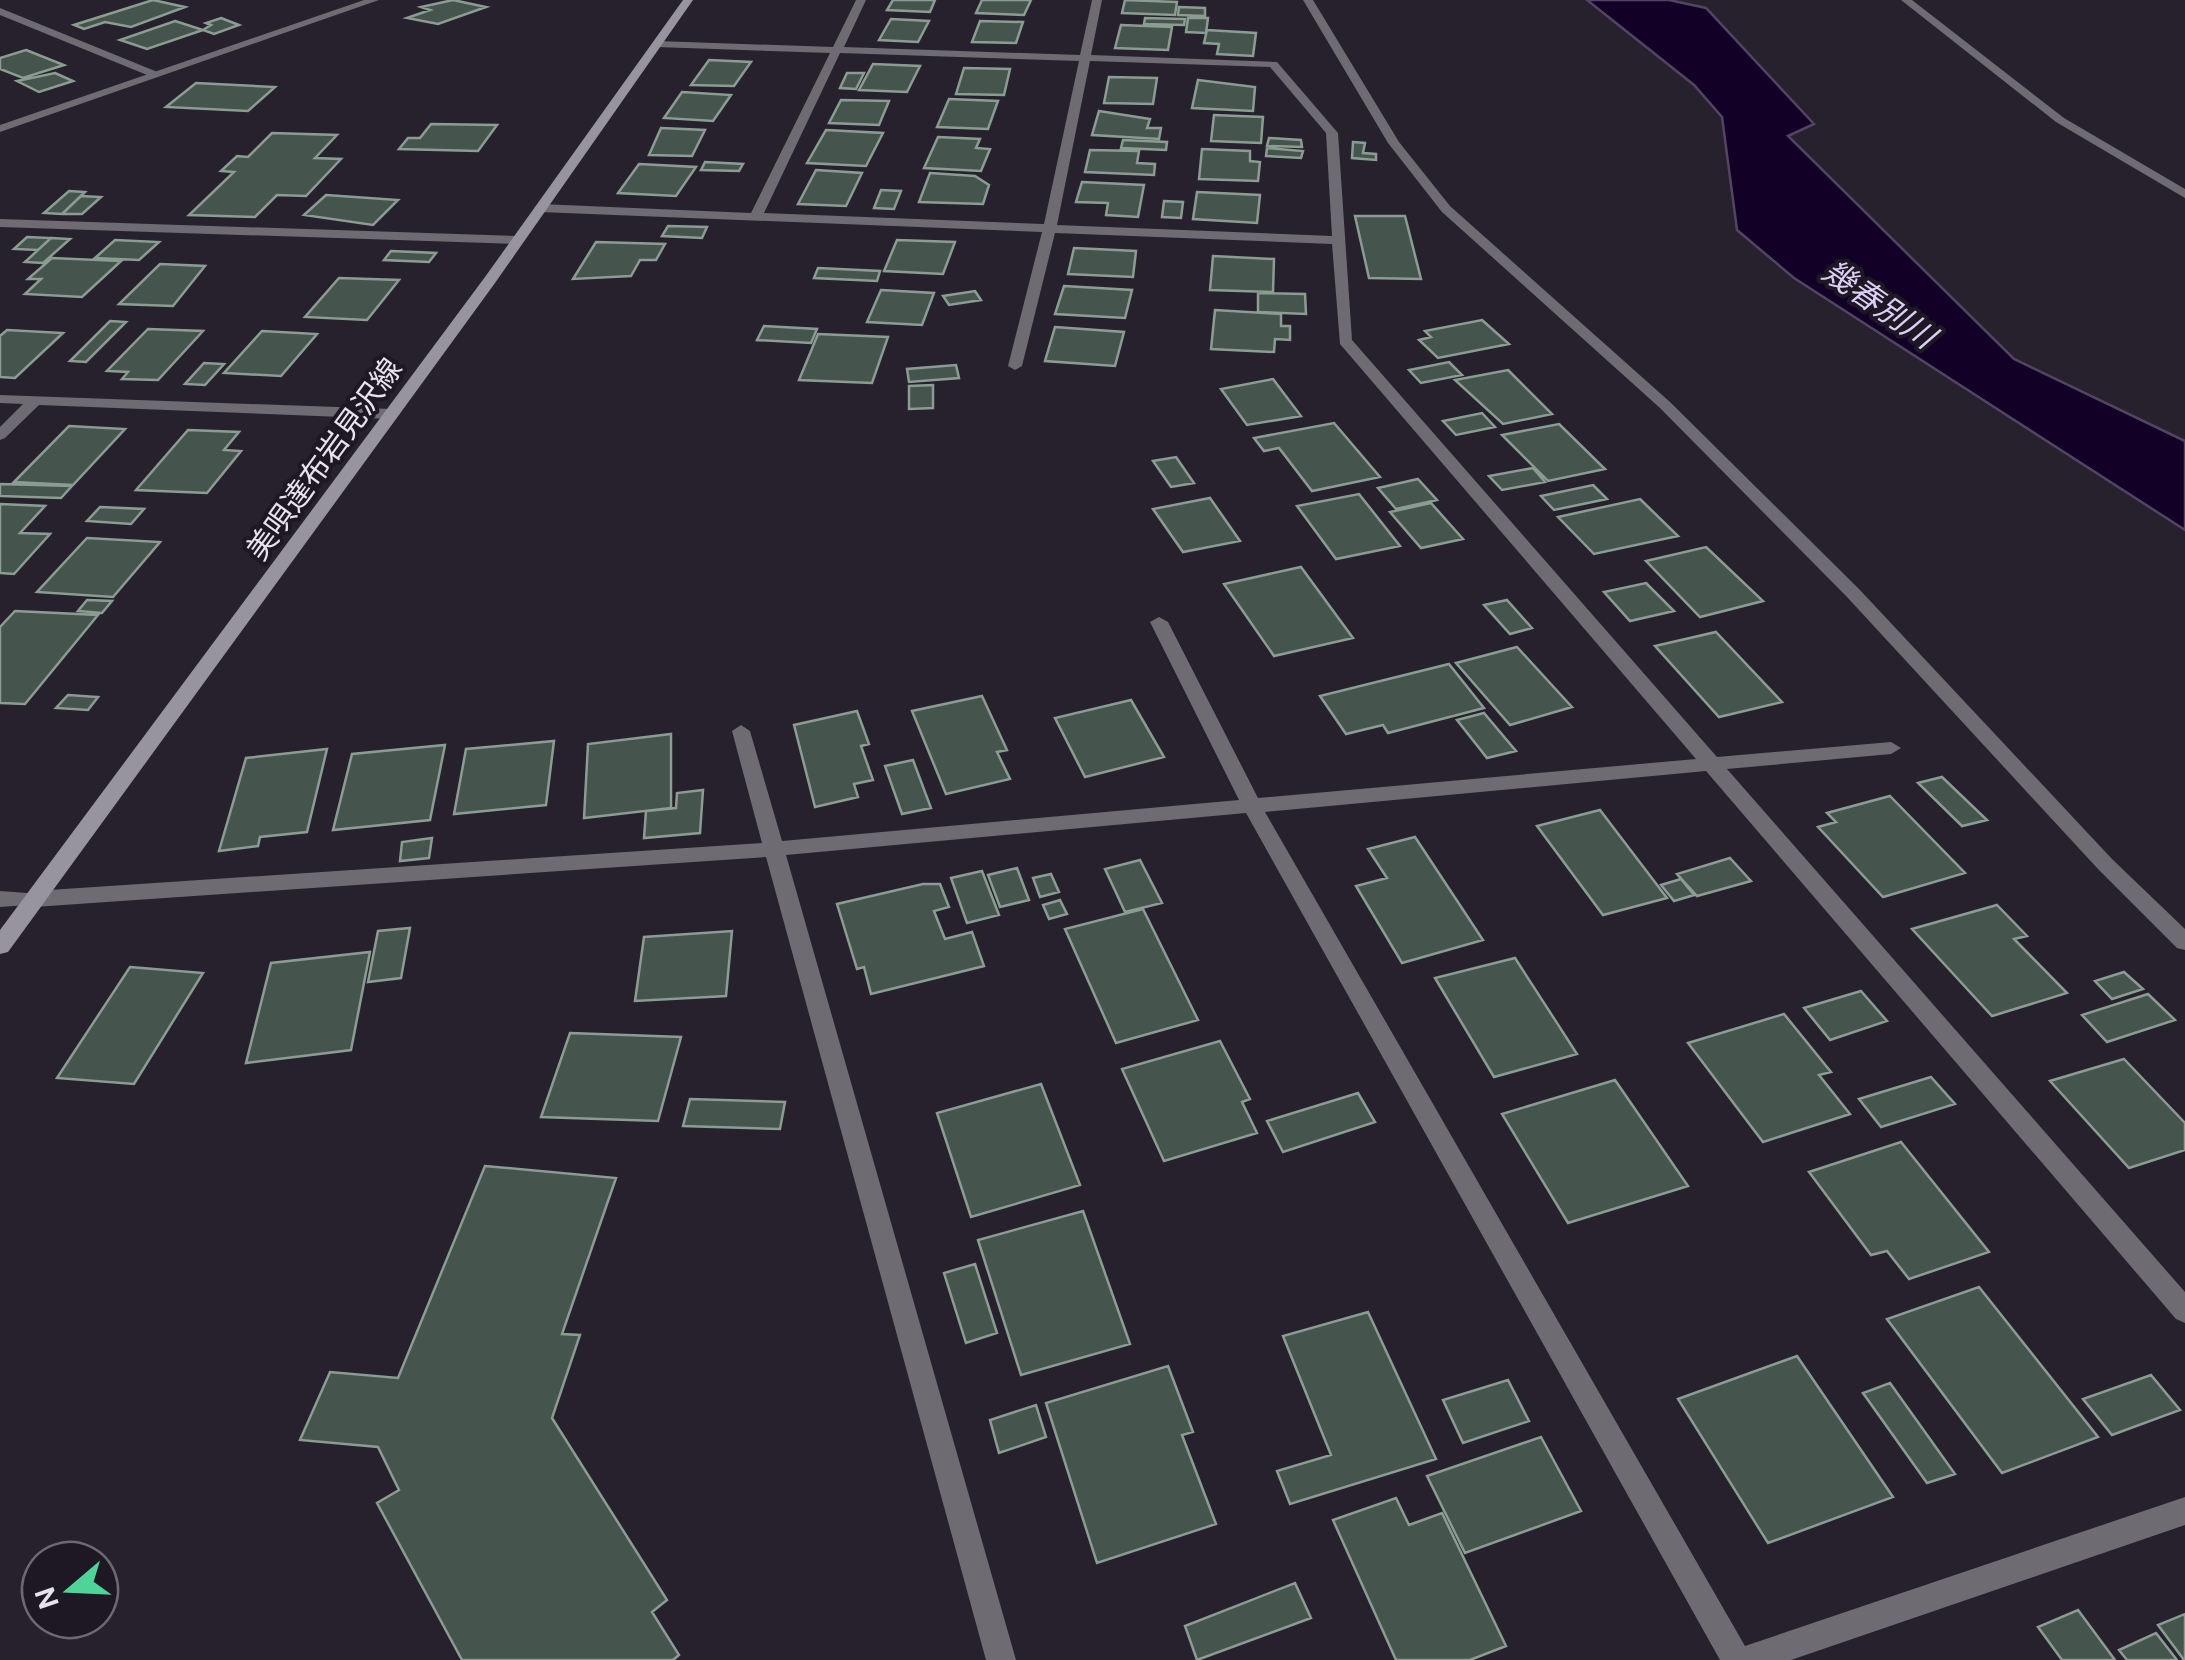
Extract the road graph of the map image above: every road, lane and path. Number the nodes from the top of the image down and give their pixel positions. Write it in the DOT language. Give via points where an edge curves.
graph roads {
  1 [pos="374,0"];
  2 [pos="688,0"];
  3 [pos="861,0"];
  4 [pos="1097,0"];
  5 [pos="1308,0"];
  6 [pos="1906,0"];
  7 [pos="0,12"];
  8 [pos="657,44"];
  9 [pos="835,50"];
  10 [pos="1086,60"];
  11 [pos="156,75"];
  12 [pos="0,129"];
  13 [pos="2185,194"];
  14 [pos="540,208"];
  15 [pos="756,216"];
  16 [pos="0,222"];
  17 [pos="1050,227"];
  18 [pos="517,240"];
  19 [pos="1336,240"];
  20 [pos="1015,366"];
  21 [pos="0,399"];
  22 [pos="36,400"];
  23 [pos="392,414"];
  24 [pos="0,435"];
  25 [pos="1160,622"];
  26 [pos="741,731"];
  27 [pos="1891,748"];
  28 [pos="1709,763"];
  29 [pos="1251,805"];
  30 [pos="774,849"];
  31 [pos="0,899"];
  32 [pos="34,899"];
  33 [pos="2185,942"];
  34 [pos="0,946"];
  35 [pos="2185,1310"];
  36 [pos="2185,1511"];
  37 [pos="1001,1660"];
  38 [pos="1737,1660"];
  39 [pos="1747,1660"];
  1 -- 11 [label="street"];
  2 -- 8 [label="main road, 美唄達布岩見沢線"];
  3 -- 9 [label="street"];
  4 -- 10 [label="street"];
  5 -- 33 [label="street" via="1394,143 1446,210 1665,405"];
  6 -- 13 [label="street" via="2060,120"];
  7 -- 11 [label="street"];
  8 -- 9 [label="street"];
  8 -- 14 [label="main road, 美唄達布岩見沢線"];
  9 -- 10 [label="street"];
  9 -- 15 [label="street"];
  10 -- 17 [label="street"];
  10 -- 19 [label="street" via="1272,64 1332,132"];
  11 -- 12 [label="street"];
  14 -- 15 [label="street"];
  14 -- 18 [label="main road, 美唄達布岩見沢線"];
  15 -- 17 [label="street"];
  16 -- 18 [label="street"];
  17 -- 19 [label="street"];
  17 -- 20 [label="street"];
  18 -- 23 [label="main road, 美唄達布岩見沢線"];
  19 -- 28 [label="street" via="1346,341"];
  21 -- 22 [label="street"];
  22 -- 23 [label="street"];
  22 -- 24 [label="street"];
  23 -- 32 [label="main road, 美唄達布岩見沢線"];
  25 -- 29 [label="street"];
  26 -- 30 [label="street"];
  27 -- 28 [label="street"];
  28 -- 29 [label="street"];
  28 -- 35 [label="street"];
  29 -- 30 [label="street"];
  29 -- 38 [label="street"];
  30 -- 32 [label="street"];
  30 -- 37 [label="street"];
  31 -- 32 [label="street"];
  32 -- 34 [label="main road, 美唄達布岩見沢線"];
  36 -- 39 [label="street"];
}
